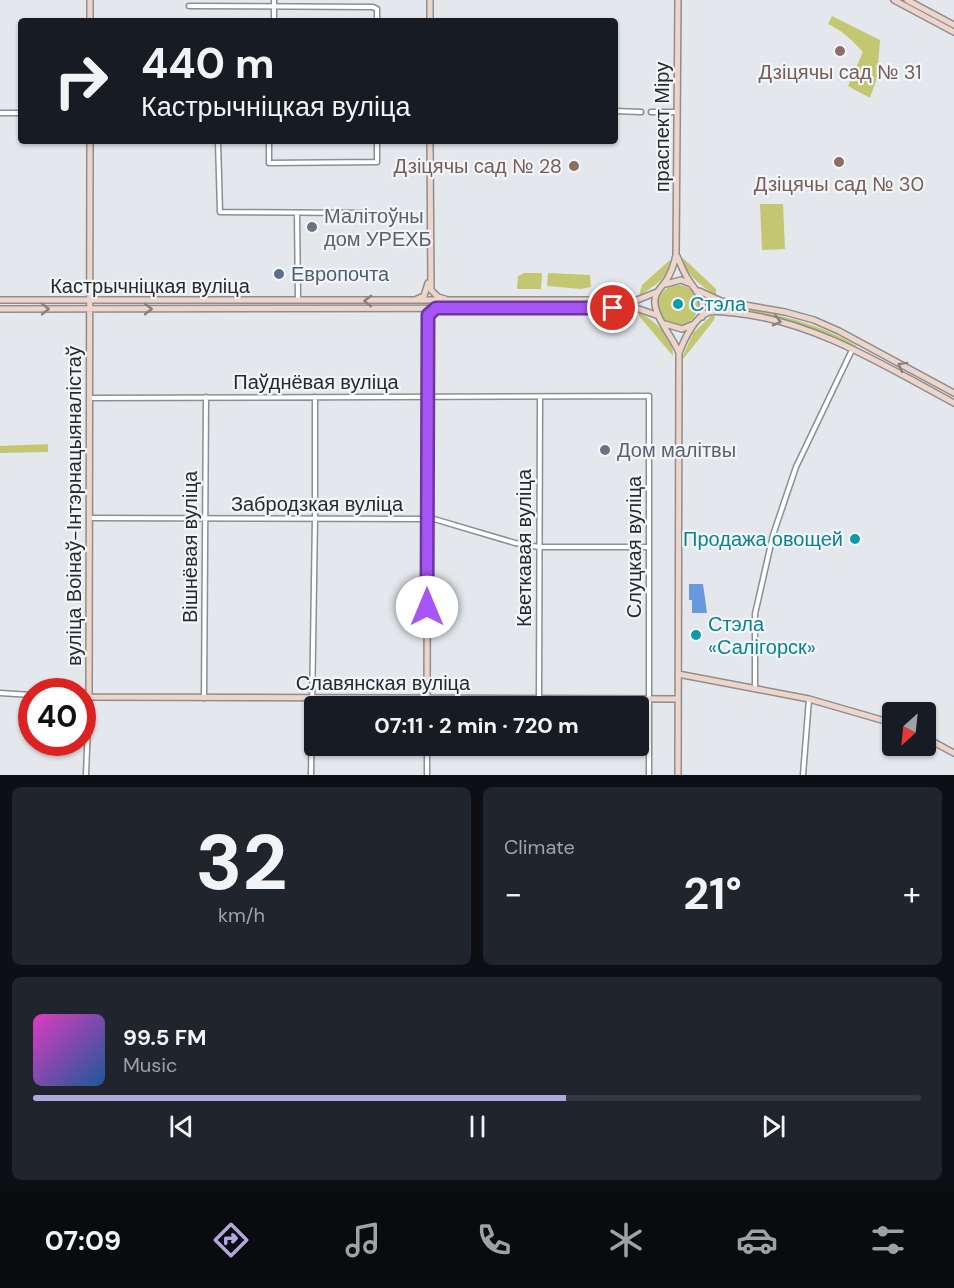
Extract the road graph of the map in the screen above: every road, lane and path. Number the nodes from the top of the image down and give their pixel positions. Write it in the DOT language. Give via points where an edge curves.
graph roads {
  1 [pos="90,0"];
  2 [pos="274,0"];
  3 [pos="430,0"];
  4 [pos="678,0"];
  5 [pos="894,0"];
  6 [pos="907,0"];
  7 [pos="189,6"];
  8 [pos="274,7"];
  9 [pos="90,18"];
  10 [pos="274,18"];
  11 [pos="377,18"];
  12 [pos="430,18"];
  13 [pos="954,25"];
  14 [pos="954,32"];
  15 [pos="618,111"];
  16 [pos="641,112"];
  17 [pos="651,112"];
  18 [pos="677,112"];
  19 [pos="0,113"];
  20 [pos="18,113"];
  21 [pos="90,144"];
  22 [pos="218,144"];
  23 [pos="269,144"];
  24 [pos="377,144"];
  25 [pos="430,144"];
  26 [pos="366,213"];
  27 [pos="297,214"];
  28 [pos="676,255"];
  29 [pos="429,276"];
  30 [pos="664,284"];
  31 [pos="691,284"];
  32 [pos="699,291"];
  33 [pos="657,292"];
  34 [pos="0,300"];
  35 [pos="89,300"];
  36 [pos="298,301"];
  37 [pos="408,301"];
  38 [pos="449,301"];
  39 [pos="420,308"];
  40 [pos="436,308"];
  41 [pos="0,309"];
  42 [pos="89,309"];
  43 [pos="428,315"];
  44 [pos="657,315"];
  45 [pos="702,317"];
  46 [pos="663,324"];
  47 [pos="694,324"];
  48 [pos="852,350"];
  49 [pos="679,353"];
  50 [pos="954,393"];
  51 [pos="649,396"];
  52 [pos="315,397"];
  53 [pos="428,397"];
  54 [pos="540,397"];
  55 [pos="90,398"];
  56 [pos="206,398"];
  57 [pos="954,403"];
  58 [pos="90,518"];
  59 [pos="315,518"];
  60 [pos="205,519"];
  61 [pos="427,519"];
  62 [pos="539,547"];
  63 [pos="648,547"];
  64 [pos="678,674"];
  65 [pos="86,678"];
  66 [pos="755,687"];
  67 [pos="0,693"];
  68 [pos="18,694"];
  69 [pos="313,696"];
  70 [pos="427,696"];
  71 [pos="539,696"];
  72 [pos="649,696"];
  73 [pos="96,697"];
  74 [pos="204,698"];
  75 [pos="304,698"];
  76 [pos="649,699"];
  77 [pos="678,699"];
  78 [pos="809,699"];
  79 [pos="882,720"];
  80 [pos="936,743"];
  81 [pos="954,753"];
  82 [pos="86,756"];
  83 [pos="312,756"];
  84 [pos="427,756"];
  85 [pos="649,756"];
  86 [pos="86,775"];
  87 [pos="312,775"];
  88 [pos="427,775"];
  89 [pos="649,775"];
  90 [pos="678,775"];
  91 [pos="802,775"];
  1 -- 9 [label="main road"];
  2 -- 8 [label="street"];
  3 -- 12 [label="main road"];
  4 -- 18 [label="main road, праспект Міру"];
  5 -- 14 [label="main road"];
  6 -- 13 [label="main road"];
  7 -- 8 [label="street"];
  8 -- 10 [label="street"];
  8 -- 11 [label="street" via="374,7"];
  15 -- 16 [label="street"];
  17 -- 18 [label="street"];
  18 -- 28 [label="main road, праспект Міру"];
  19 -- 20 [label="street"];
  21 -- 35 [label="main road, вуліца Воінаў-Інтэрнацыяналістаў"];
  22 -- 27 [label="street" via="220,212"];
  23 -- 24 [label="street" via="269,163 377,162"];
  25 -- 29 [label="main road"];
  26 -- 27 [label="street"];
  27 -- 36 [label="street"];
  28 -- 30 [label="main road"];
  28 -- 31 [label="main road"];
  29 -- 37 [label="main road" via="424,296"];
  29 -- 38 [label="main road" via="430,290"];
  30 -- 31 [label="main road" via="681,280"];
  30 -- 33 [label="main road"];
  31 -- 32 [label="main road"];
  32 -- 45 [label="main road"];
  50 -- 32 [label="main road, one-way" via="814,320 721,301"];
  33 -- 38 [label="main road, Кастрычніцкая вуліца" via="637,300"];
  33 -- 44 [label="main road"];
  34 -- 35 [label="main road, Кастрычніцкая вуліца"];
  35 -- 36 [label="main road, Кастрычніцкая вуліца"];
  35 -- 42 [label="main road, вуліца Воінаў-Інтэрнацыяналістаў"];
  37 -- 36 [label="main road, Кастрычніцкая вуліца, one-way"];
  37 -- 38 [label="main road, Кастрычніцкая вуліца"];
  39 -- 40 [label="main road, Кастрычніцкая вуліца"];
  42 -- 39 [label="main road, Кастрычніцкая вуліца, one-way"];
  39 -- 43 [label="main road"];
  40 -- 43 [label="main road"];
  40 -- 44 [label="main road, Кастрычніцкая вуліца" via="636,308"];
  41 -- 42 [label="main road, Кастрычніцкая вуліца, one-way"];
  42 -- 55 [label="main road, вуліца Воінаў-Інтэрнацыяналістаў"];
  43 -- 53 [label="main road"];
  44 -- 46 [label="main road"];
  45 -- 47 [label="main road"];
  45 -- 48 [label="main road, one-way" via="713,311 779,321"];
  46 -- 47 [label="main road" via="682,329"];
  46 -- 49 [label="main road"];
  47 -- 49 [label="main road"];
  48 -- 57 [label="main road"];
  48 -- 66 [label="street" via="802,454 773,535 755,614"];
  49 -- 64 [label="main road"];
  51 -- 54 [label="street, Паўднёвая вуліца"];
  51 -- 63 [label="street, Слуцкая вуліца"];
  52 -- 53 [label="street, Паўднёвая вуліца"];
  52 -- 56 [label="street, Паўднёвая вуліца"];
  52 -- 59 [label="street"];
  53 -- 54 [label="street, Паўднёвая вуліца"];
  53 -- 61 [label="main road"];
  54 -- 62 [label="street, Кветкавая вуліца"];
  55 -- 56 [label="street, Паўднёвая вуліца"];
  55 -- 58 [label="main road, вуліца Воінаў-Інтэрнацыяналістаў"];
  56 -- 60 [label="street, Вішнёвая вуліца"];
  58 -- 60 [label="street, Забродзкая вуліца"];
  58 -- 65 [label="main road, вуліца Воінаў-Інтэрнацыяналістаў"];
  59 -- 60 [label="street, Забродзкая вуліца"];
  59 -- 61 [label="street, Забродзкая вуліца"];
  59 -- 69 [label="street"];
  60 -- 74 [label="street, Вішнёвая вуліца"];
  61 -- 62 [label="street, Забродзкая вуліца"];
  61 -- 70 [label="main road"];
  62 -- 63 [label="street, Забродзкая вуліца"];
  62 -- 71 [label="street, Кветкавая вуліца"];
  63 -- 72 [label="street, Слуцкая вуліца"];
  64 -- 66 [label="main road"];
  64 -- 77 [label="main road"];
  66 -- 78 [label="main road"];
  67 -- 68 [label="street"];
  73 -- 74 [label="main road, Славянская вуліца"];
  74 -- 75 [label="main road, Славянская вуліца"];
  76 -- 77 [label="main road, Славянская вуліца"];
  77 -- 90 [label="main road"];
  78 -- 79 [label="main road"];
  78 -- 91 [label="street"];
  80 -- 81 [label="main road"];
  82 -- 86 [label="street, вуліца Воінаў-Інтэрнацыяналістаў"];
  83 -- 87 [label="street"];
  84 -- 88 [label="street"];
  85 -- 89 [label="street, Слуцкая вуліца"];
}
